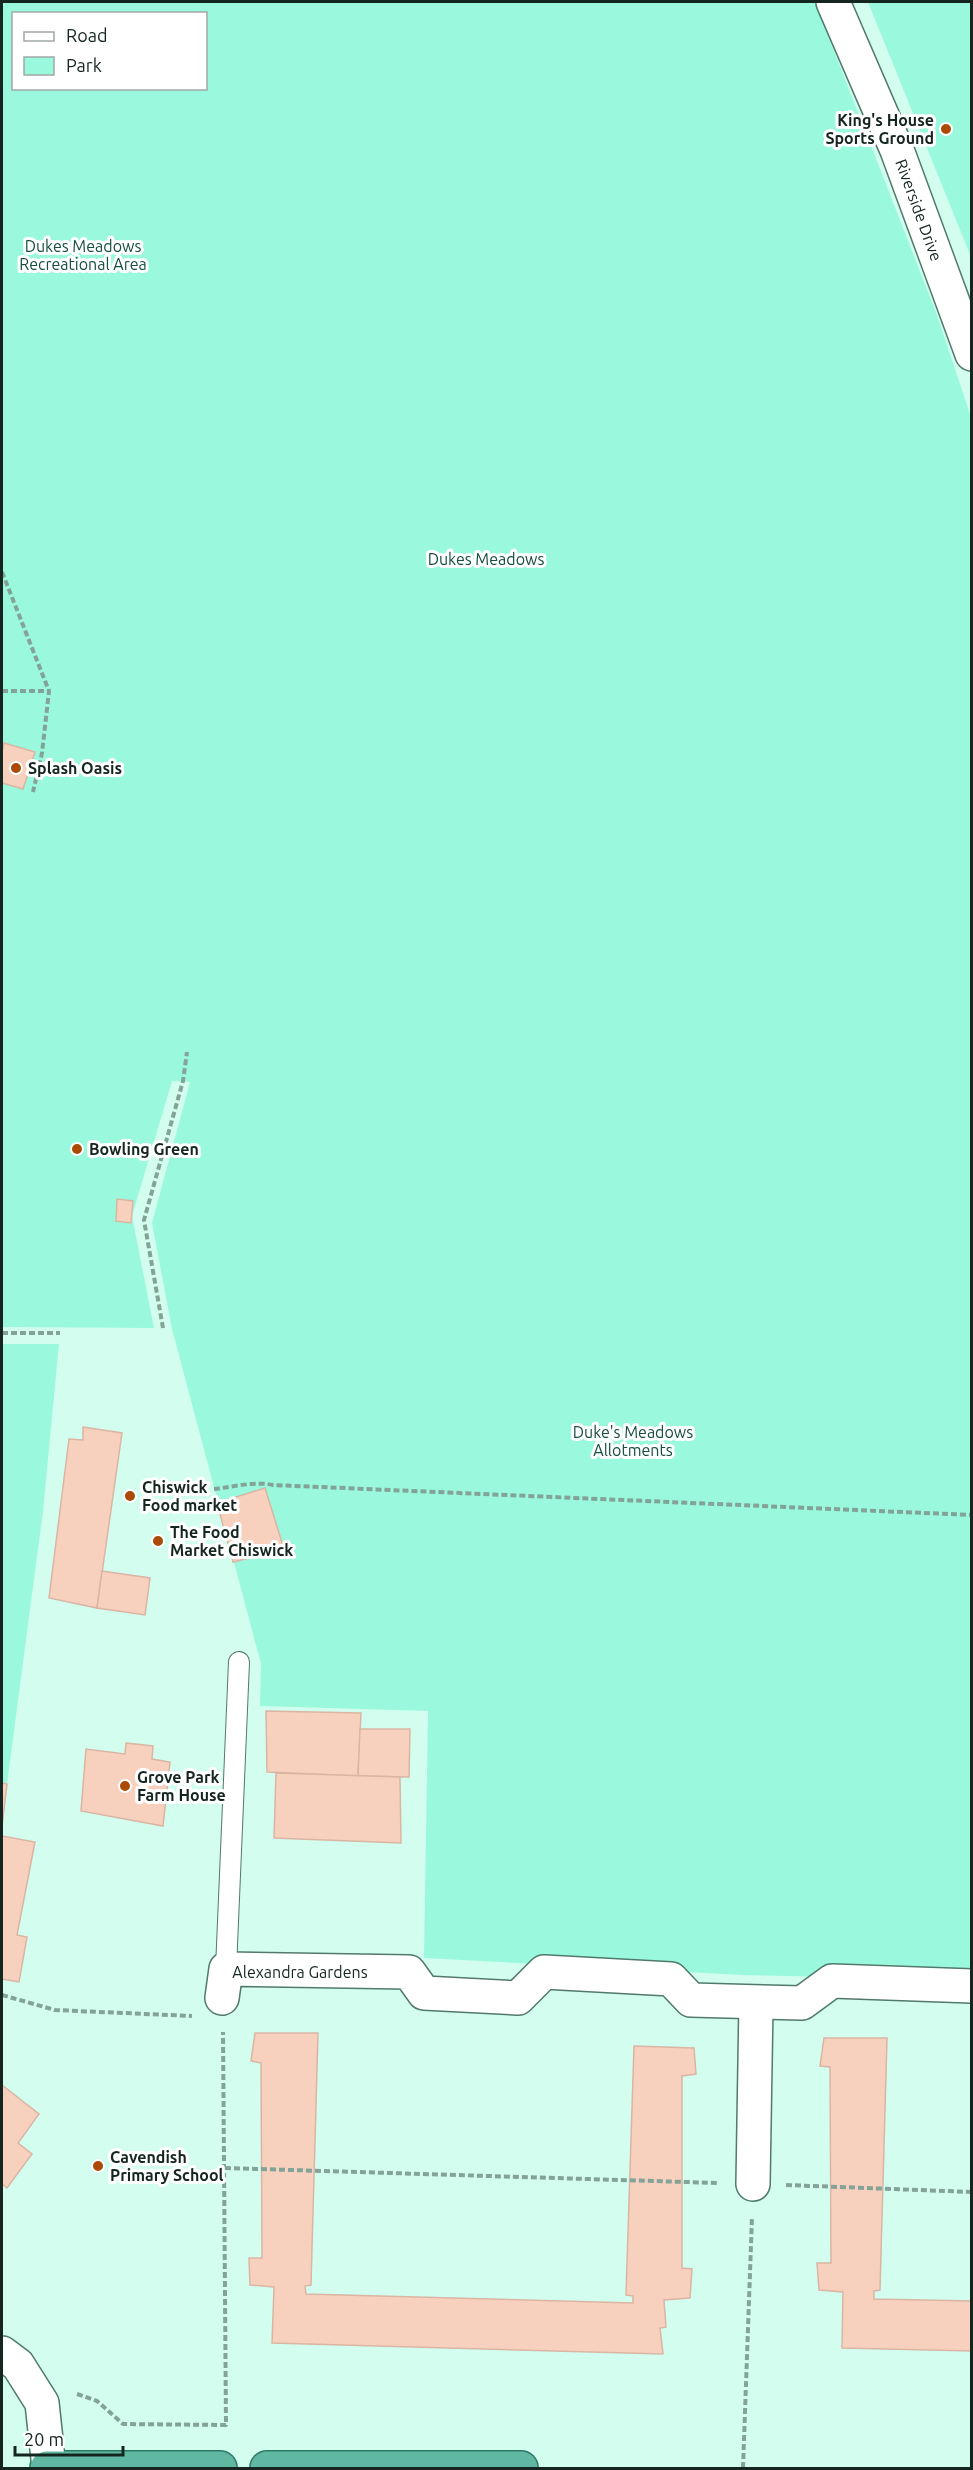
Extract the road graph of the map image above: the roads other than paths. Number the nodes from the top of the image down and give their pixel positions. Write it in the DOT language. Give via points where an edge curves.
graph roads {
  1 [pos="833,2"];
  2 [pos="972,354"];
  3 [pos="239,1662"];
  4 [pos="972,1986"];
  5 [pos="223,1994"];
  6 [pos="756,2003"];
  7 [pos="753,2184"];
  8 [pos="2,2353"];
  9 [pos="48,2468"];
  10 [pos="220,2469"];
  11 [pos="267,2469"];
  12 [pos="521,2469"];
  1 -- 2 [label="street, Riverside Drive" via="897,150"];
  3 -- 5 [label="lane"];
  4 -- 6 [label="street, Alexandra Gardens" via="832,1982 802,2004"];
  5 -- 6 [label="street, Alexandra Gardens" via="409,1972 424,1993 518,1998 544,1972 671,1979 691,2000"];
  6 -- 7 [label="street"];
  8 -- 9 [label="street" via="18,2365 42,2403"];
  9 -- 10 [label="highway"];
  11 -- 12 [label="highway"];
}
